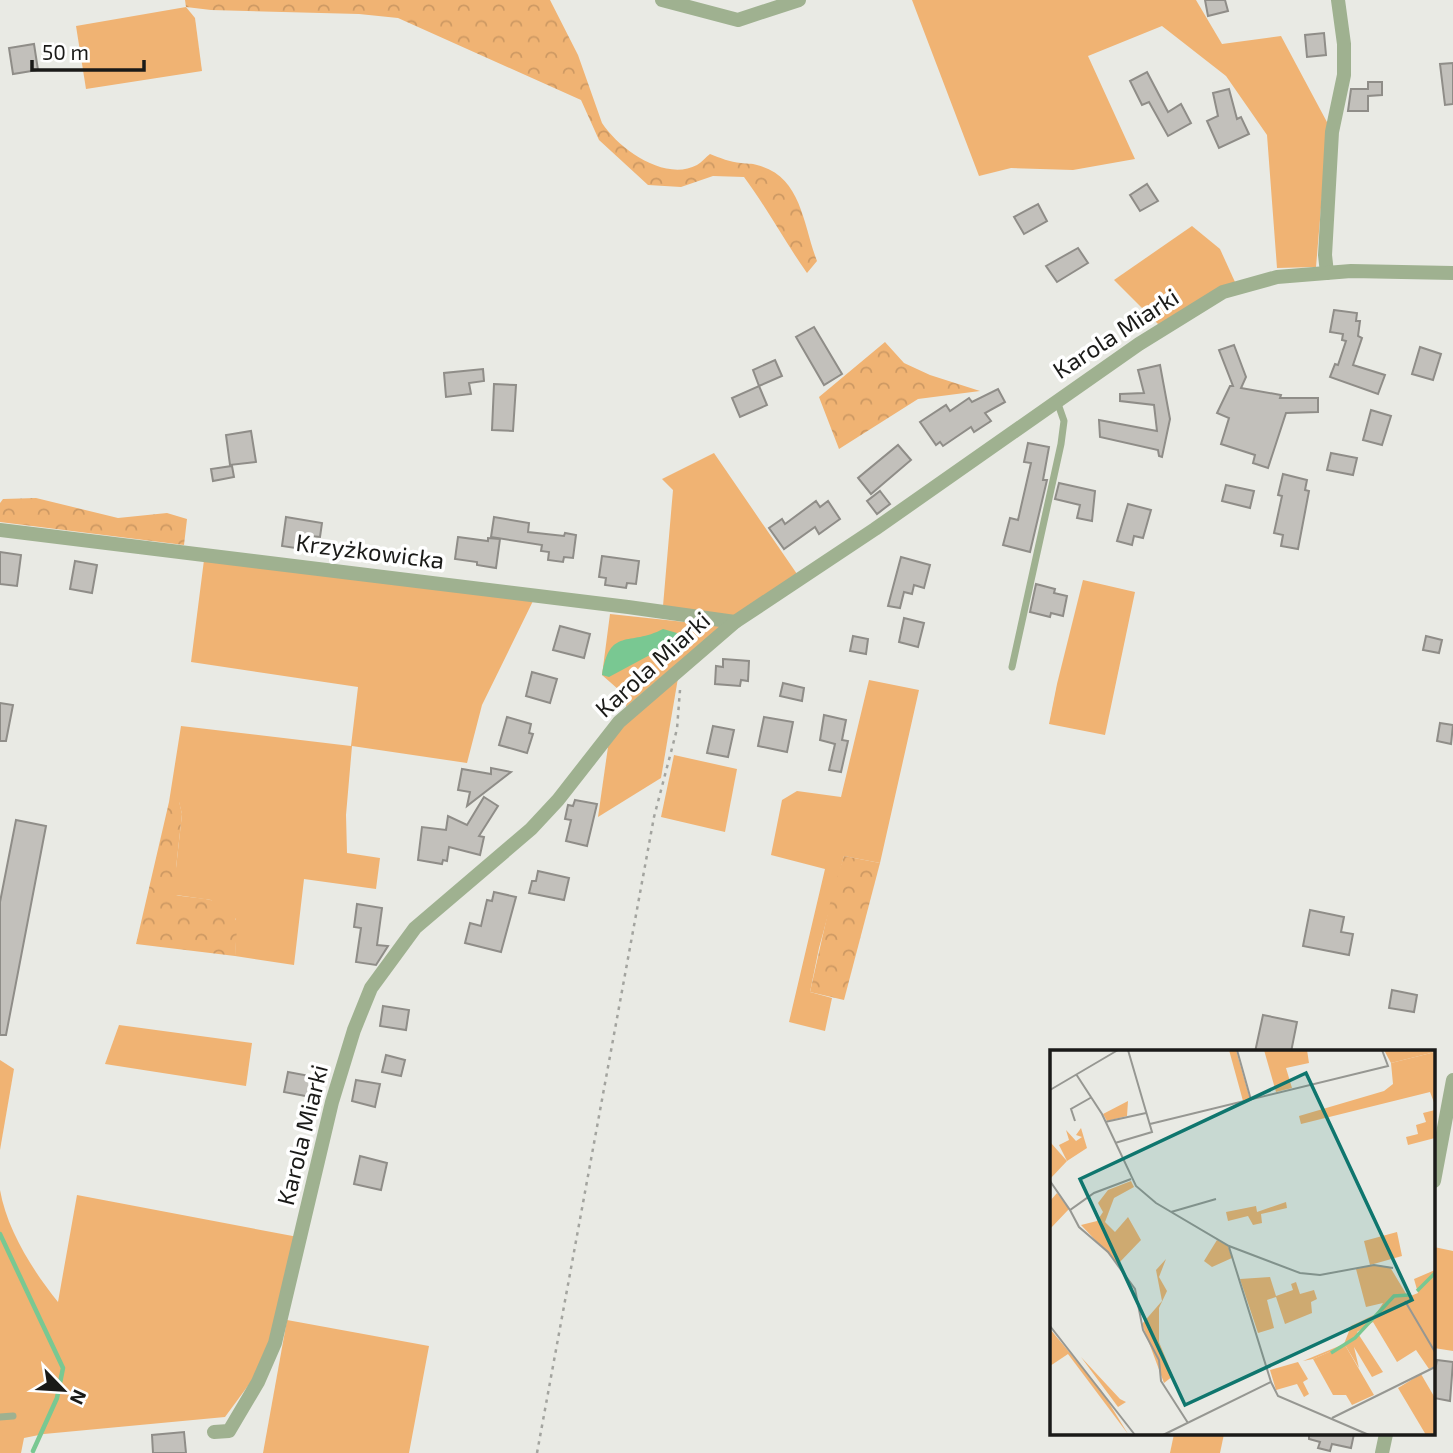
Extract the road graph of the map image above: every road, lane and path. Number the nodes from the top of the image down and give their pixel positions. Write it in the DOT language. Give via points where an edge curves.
graph roads {
  1 [pos="662,0"];
  2 [pos="799,0"];
  3 [pos="1338,0"];
  4 [pos="1326,273"];
  5 [pos="1453,273"];
  6 [pos="1056,401"];
  7 [pos="0,530"];
  8 [pos="735,622"];
  9 [pos="1012,667"];
  10 [pos="682,668"];
  11 [pos="1453,1080"];
  12 [pos="1451,1099"];
  13 [pos="1436,1171"];
  14 [pos="13,1416"];
  15 [pos="0,1417"];
  16 [pos="214,1432"];
  17 [pos="537,1453"];
  1 -- 2 [label="street" via="738,20"];
  3 -- 4 [label="street" via="1344,75 1332,132"];
  4 -- 5 [label="street, Karola Miarki"];
  4 -- 6 [label="street, Karola Miarki" via="1277,278 1223,292"];
  6 -- 8 [label="street, Karola Miarki"];
  6 -- 9 [label="lane" via="1064,421"];
  7 -- 8 [label="street, Krzyżkowicka"];
  8 -- 10 [label="street, Karola Miarki"];
  10 -- 16 [label="street, Karola Miarki" via="619,722 531,829 415,928 371,988 332,1102 275,1343 229,1431"];
  10 -- 17 [label="path" via="677,729 654,817"];
  11 -- 12 [label="street"];
  12 -- 13 [label="street"];
  14 -- 15 [label="lane"];
}
